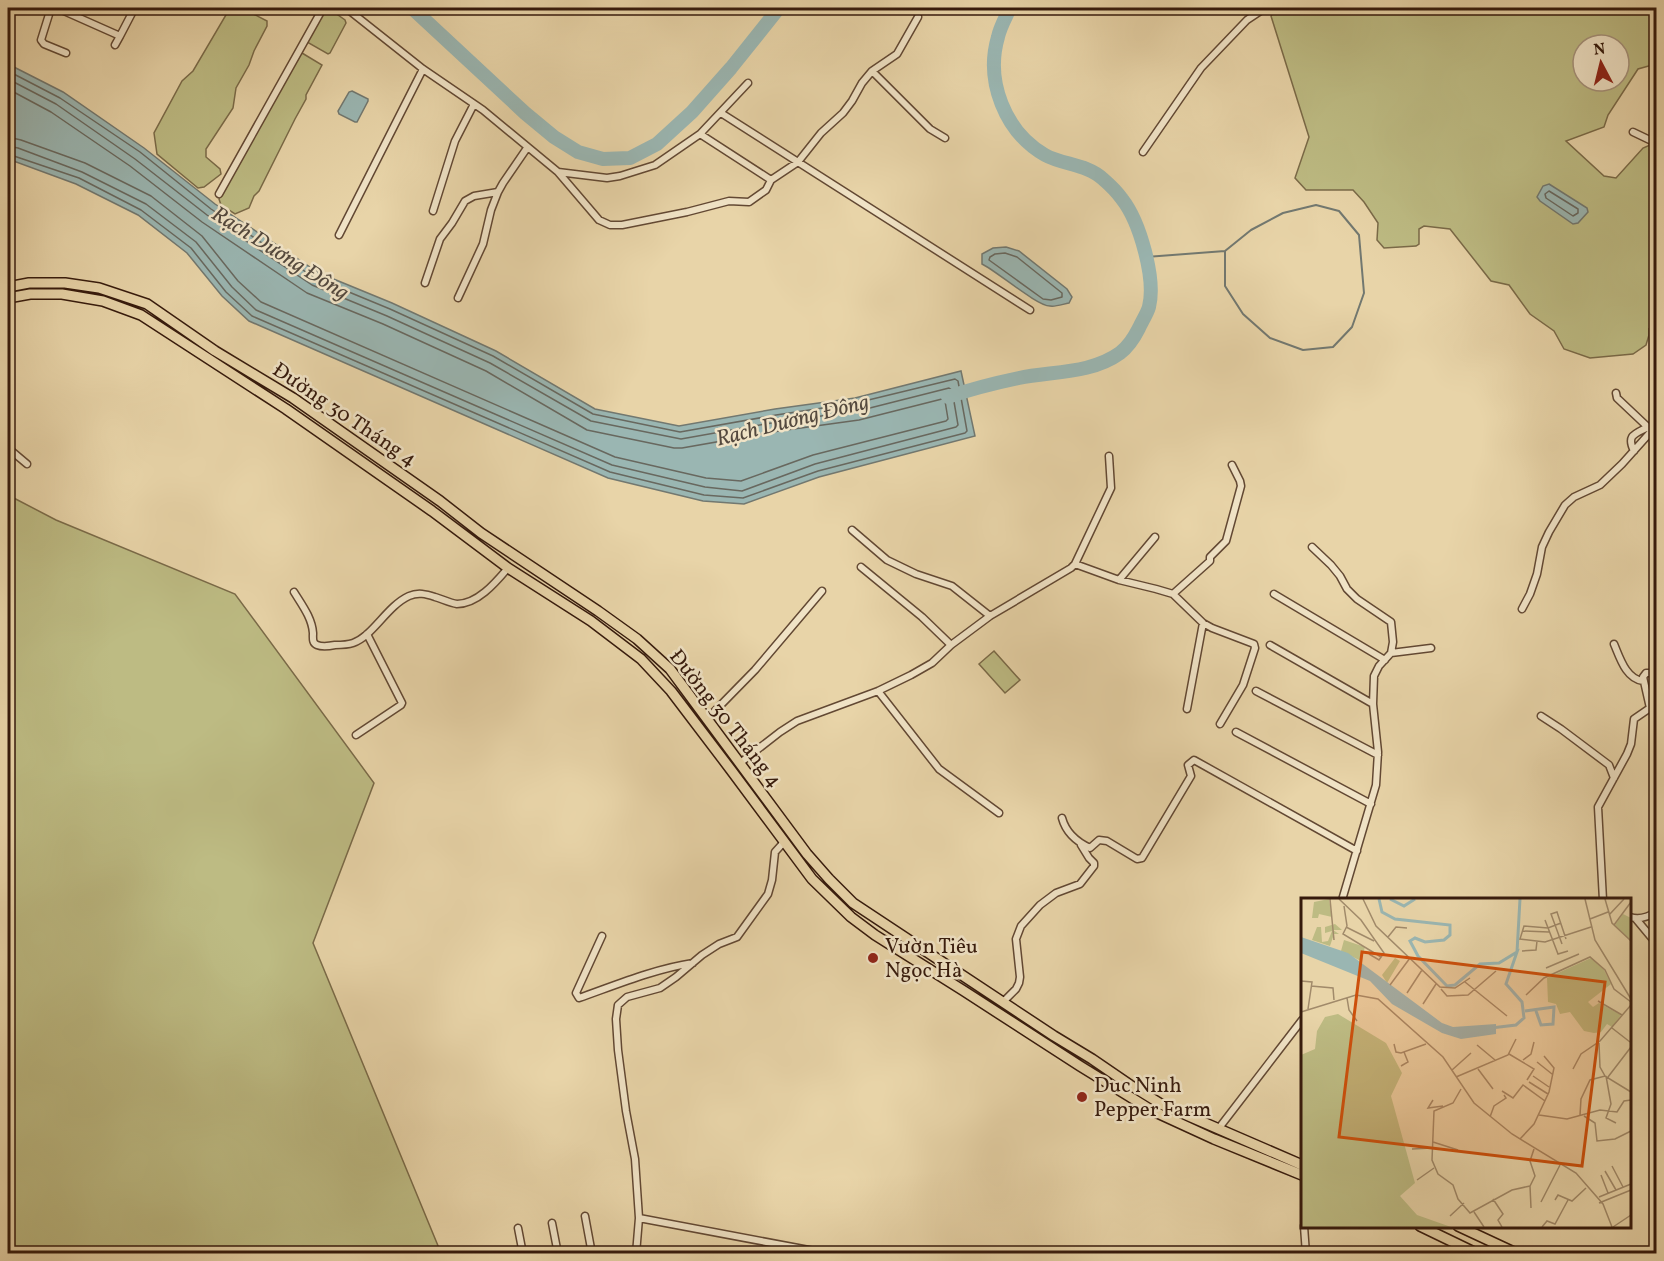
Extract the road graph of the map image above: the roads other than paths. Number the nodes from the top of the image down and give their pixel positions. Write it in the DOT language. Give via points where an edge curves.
graph roads {
  1 [pos="51,8"];
  2 [pos="57,8"];
  3 [pos="120,8"];
  4 [pos="323,8"];
  5 [pos="345,8"];
  6 [pos="1265,8"];
  7 [pos="134,10"];
  8 [pos="918,17"];
  9 [pos="120,36"];
  10 [pos="115,45"];
  11 [pos="66,53"];
  12 [pos="423,69"];
  13 [pos="872,71"];
  14 [pos="748,83"];
  15 [pos="474,104"];
  16 [pos="721,113"];
  17 [pos="1633,132"];
  18 [pos="700,134"];
  19 [pos="945,138"];
  20 [pos="1656,143"];
  21 [pos="527,148"];
  22 [pos="1143,152"];
  23 [pos="798,162"];
  24 [pos="558,172"];
  25 [pos="771,180"];
  26 [pos="498,192"];
  27 [pos="219,194"];
  28 [pos="433,211"];
  29 [pos="339,235"];
  30 [pos="425,283"];
  31 [pos="8,287"];
  32 [pos="8,298"];
  33 [pos="458,298"];
  34 [pos="147,304"];
  35 [pos="1030,310"];
  36 [pos="141,315"];
  37 [pos="1616,393"];
  38 [pos="292,398"];
  39 [pos="286,409"];
  40 [pos="1652,428"];
  41 [pos="8,448"];
  42 [pos="1634,451"];
  43 [pos="1109,456"];
  44 [pos="27,464"];
  45 [pos="1232,465"];
  46 [pos="440,501"];
  47 [pos="432,511"];
  48 [pos="852,530"];
  49 [pos="1155,537"];
  50 [pos="1312,547"];
  51 [pos="1075,564"];
  52 [pos="861,567"];
  53 [pos="508,568"];
  54 [pos="1119,580"];
  55 [pos="822,591"];
  56 [pos="294,592"];
  57 [pos="1173,594"];
  58 [pos="1274,594"];
  59 [pos="1522,609"];
  60 [pos="598,611"];
  61 [pos="990,616"];
  62 [pos="591,621"];
  63 [pos="1203,623"];
  64 [pos="367,634"];
  65 [pos="1614,644"];
  66 [pos="951,645"];
  67 [pos="1270,645"];
  68 [pos="1431,648"];
  69 [pos="1391,653"];
  70 [pos="1385,660"];
  71 [pos="1656,673"];
  72 [pos="1643,681"];
  73 [pos="878,691"];
  74 [pos="1256,691"];
  75 [pos="1373,704"];
  76 [pos="1187,709"];
  77 [pos="1541,716"];
  78 [pos="707,719"];
  79 [pos="1220,724"];
  80 [pos="1236,732"];
  81 [pos="356,735"];
  82 [pos="1378,755"];
  83 [pos="740,763"];
  84 [pos="731,770"];
  85 [pos="1614,778"];
  86 [pos="1371,804"];
  87 [pos="999,813"];
  88 [pos="1062,818"];
  89 [pos="784,842"];
  90 [pos="1080,843"];
  91 [pos="1357,851"];
  92 [pos="1343,898"];
  93 [pos="1603,898"];
  94 [pos="1656,912"];
  95 [pos="1633,918"];
  96 [pos="882,924"];
  97 [pos="874,935"];
  98 [pos="602,936"];
  99 [pos="1656,944"];
  100 [pos="693,963"];
  101 [pos="970,981"];
  102 [pos="964,990"];
  103 [pos="1003,1002"];
  104 [pos="1301,1022"];
  105 [pos="1219,1128"];
  106 [pos="1214,1139"];
  107 [pos="1301,1164"];
  108 [pos="1301,1175"];
  109 [pos="585,1216"];
  110 [pos="639,1218"];
  111 [pos="552,1223"];
  112 [pos="518,1228"];
  113 [pos="1304,1228"];
  114 [pos="1422,1228"];
  115 [pos="1456,1228"];
  116 [pos="1459,1228"];
  117 [pos="1448,1240"];
  118 [pos="814,1251"];
  119 [pos="523,1254"];
  120 [pos="558,1254"];
  121 [pos="592,1254"];
  122 [pos="636,1254"];
  123 [pos="1305,1254"];
  124 [pos="1478,1254"];
  125 [pos="1518,1254"];
  1 -- 11 [label="street" via="41,40"];
  2 -- 9 [label="street"];
  3 -- 7 [label="street"];
  4 -- 27 [label="street"];
  5 -- 12 [label="street"];
  6 -- 22 [label="street" via="1247,20 1202,68"];
  7 -- 9 [label="street"];
  8 -- 13 [label="street" via="897,54"];
  9 -- 10 [label="street"];
  12 -- 15 [label="street"];
  12 -- 29 [label="street"];
  13 -- 19 [label="street" via="930,129"];
  13 -- 23 [label="street" via="852,101"];
  14 -- 16 [label="street"];
  15 -- 21 [label="street"];
  15 -- 28 [label="street" via="455,141"];
  16 -- 18 [label="street"];
  16 -- 23 [label="street"];
  17 -- 20 [label="street"];
  18 -- 24 [label="street" via="655,165 620,176 597,178"];
  18 -- 25 [label="street"];
  21 -- 24 [label="street"];
  21 -- 26 [label="street"];
  23 -- 25 [label="street"];
  23 -- 35 [label="street"];
  24 -- 25 [label="street" via="599,220 610,225 729,201 749,202 766,190"];
  26 -- 30 [label="street" via="465,201 440,238"];
  26 -- 33 [label="street" via="483,243"];
  31 -- 34 [label="main road, Đường 30 Tháng 4" via="65,283 99,288"];
  32 -- 36 [label="main road, Đường 30 Tháng 4" via="62,294 103,301"];
  34 -- 36 [label="main road"];
  34 -- 38 [label="main road, Đường 30 Tháng 4"];
  36 -- 39 [label="main road, Đường 30 Tháng 4"];
  37 -- 40 [label="street"];
  38 -- 39 [label="main road"];
  38 -- 46 [label="main road, Đường 30 Tháng 4"];
  39 -- 47 [label="main road, Đường 30 Tháng 4"];
  40 -- 42 [label="street"];
  40 -- 42 [label="street" via="1630,439"];
  41 -- 44 [label="street"];
  42 -- 59 [label="street" via="1600,485 1565,505 1542,548 1537,574"];
  43 -- 51 [label="street" via="1111,488"];
  45 -- 57 [label="street" via="1241,486 1225,544"];
  46 -- 47 [label="main road"];
  46 -- 60 [label="main road, Đường 30 Tháng 4" via="496,544"];
  47 -- 53 [label="main road, Đường 30 Tháng 4"];
  48 -- 61 [label="street" via="887,560 952,586"];
  49 -- 54 [label="street"];
  50 -- 69 [label="street" via="1357,599 1392,622"];
  51 -- 54 [label="street"];
  51 -- 61 [label="street"];
  52 -- 66 [label="street"];
  53 -- 62 [label="main road, Đường 30 Tháng 4"];
  53 -- 64 [label="street" via="487,590 464,603 425,594 407,597"];
  54 -- 57 [label="street"];
  55 -- 78 [label="street"];
  56 -- 64 [label="street" via="310,620 316,645 348,645"];
  57 -- 63 [label="street"];
  58 -- 70 [label="street"];
  60 -- 62 [label="main road"];
  60 -- 78 [label="main road, Đường 30 Tháng 4" via="670,669"];
  61 -- 66 [label="street"];
  62 -- 84 [label="main road, Đường 30 Tháng 4" via="641,659"];
  63 -- 76 [label="street"];
  63 -- 79 [label="street" via="1254,644 1255,648 1243,685"];
  64 -- 81 [label="street" via="402,703"];
  65 -- 72 [label="street" via="1631,675"];
  66 -- 73 [label="street" via="932,663"];
  67 -- 75 [label="street"];
  68 -- 69 [label="street"];
  69 -- 70 [label="street"];
  70 -- 75 [label="street" via="1374,676"];
  71 -- 72 [label="street" via="1646,674"];
  72 -- 85 [label="street" via="1650,708 1634,719 1631,744"];
  73 -- 83 [label="street" via="797,721"];
  73 -- 87 [label="street" via="939,769"];
  74 -- 82 [label="street"];
  75 -- 82 [label="street"];
  77 -- 85 [label="street" via="1609,765"];
  78 -- 83 [label="main road, Đường 30 Tháng 4"];
  80 -- 86 [label="street"];
  82 -- 86 [label="street"];
  83 -- 84 [label="main road"];
  83 -- 96 [label="main road, Đường 30 Tháng 4" via="829,879"];
  84 -- 89 [label="main road, Đường 30 Tháng 4"];
  85 -- 93 [label="street" via="1598,807"];
  86 -- 91 [label="street"];
  88 -- 90 [label="street" via="1064,827"];
  89 -- 97 [label="main road, Đường 30 Tháng 4" via="827,896"];
  89 -- 100 [label="street" via="775,852 768,894 744,930"];
  90 -- 91 [label="street" via="1090,848 1099,840 1107,841 1137,859 1142,858 1191,776 1188,765 1194,760"];
  90 -- 103 [label="street" via="1094,866 1080,884 1056,893 1021,926 1016,939 1019,984"];
  91 -- 92 [label="street"];
  94 -- 95 [label="street"];
  95 -- 99 [label="street"];
  96 -- 97 [label="main road"];
  96 -- 101 [label="main road, Đường 30 Tháng 4"];
  97 -- 102 [label="main road, Đường 30 Tháng 4"];
  98 -- 100 [label="street" via="577,990 578,997"];
  100 -- 110 [label="street" via="660,988 621,1001 617,1011 618,1050 636,1160"];
  101 -- 102 [label="main road"];
  101 -- 103 [label="main road, Đường 30 Tháng 4"];
  102 -- 106 [label="main road, Đường 30 Tháng 4" via="1153,1111"];
  103 -- 105 [label="main road, Đường 30 Tháng 4" via="1161,1104"];
  104 -- 105 [label="street"];
  105 -- 106 [label="main road"];
  105 -- 107 [label="main road, Đường 30 Tháng 4"];
  106 -- 108 [label="main road, Đường 30 Tháng 4"];
  109 -- 121 [label="street"];
  110 -- 118 [label="street"];
  110 -- 122 [label="street"];
  111 -- 120 [label="street"];
  112 -- 119 [label="street"];
  113 -- 123 [label="street"];
  114 -- 117 [label="main road"];
  115 -- 117 [label="main road"];
  116 -- 125 [label="main road"];
  117 -- 124 [label="main road"];
}
